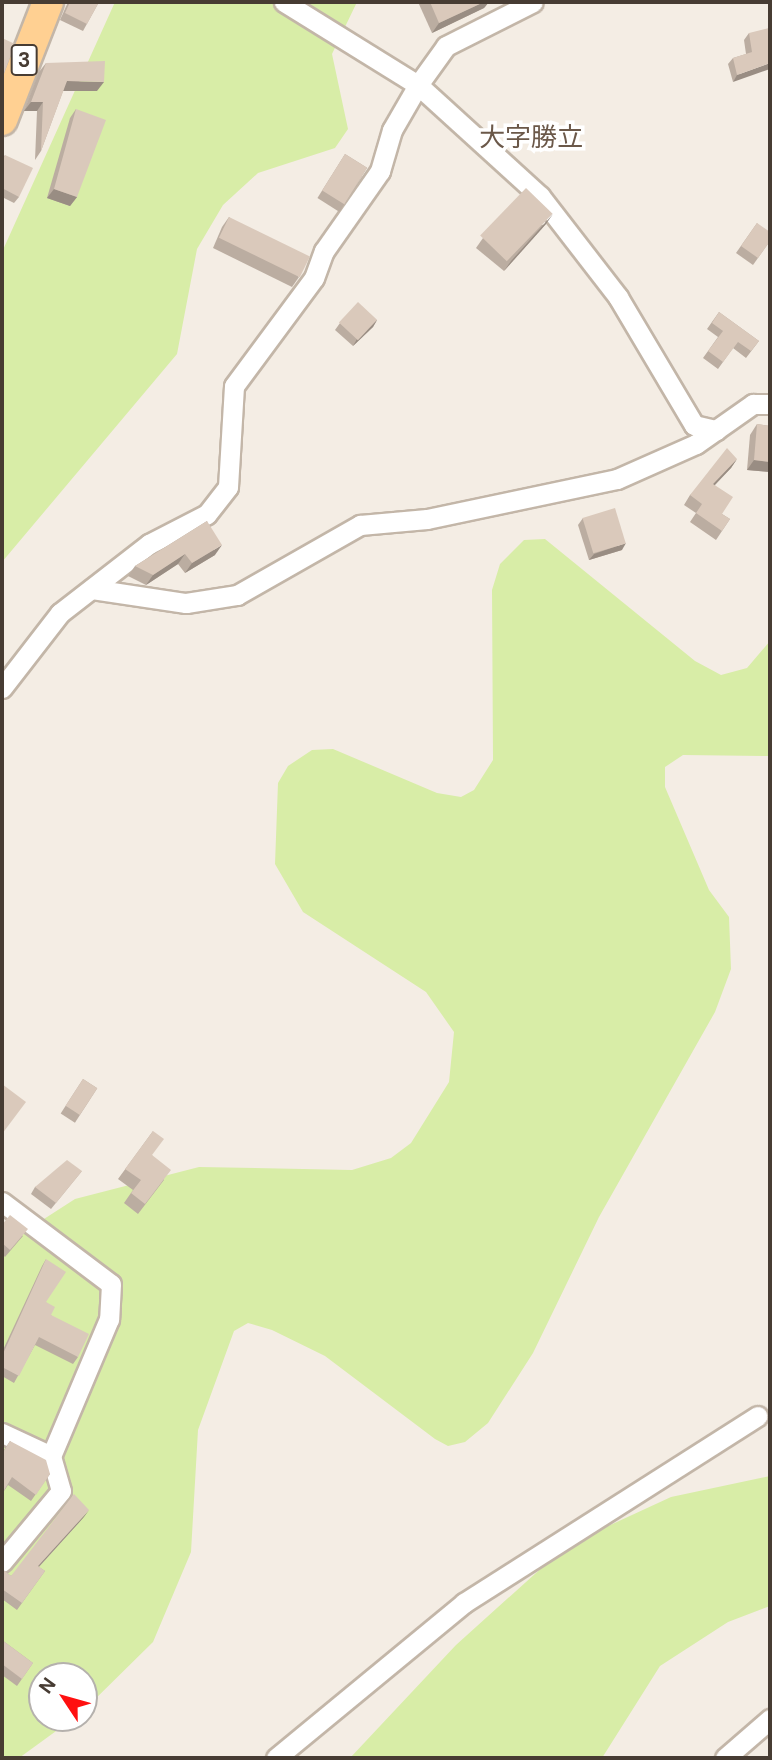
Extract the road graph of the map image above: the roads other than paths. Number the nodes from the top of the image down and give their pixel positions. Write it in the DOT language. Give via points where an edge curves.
graph roads {
  1 [pos="48,2"];
  2 [pos="284,2"];
  3 [pos="533,2"];
  4 [pos="418,85"];
  5 [pos="2,120"];
  6 [pos="770,404"];
  7 [pos="716,429"];
  8 [pos="92,589"];
  9 [pos="2,688"];
  10 [pos="2,1202"];
  11 [pos="758,1416"];
  12 [pos="2,1433"];
  13 [pos="51,1456"];
  14 [pos="2,1562"];
  15 [pos="770,1718"];
  16 [pos="276,1758"];
  17 [pos="725,1758"];
  1 -- 5 [label="main road, 3"];
  2 -- 4 [label="street"];
  3 -- 4 [label="street" via="446,46"];
  4 -- 7 [label="street" via="540,196 618,296 694,425"];
  4 -- 8 [label="street" via="392,130 380,171 324,251 314,278 234,386 228,487 207,514 149,544"];
  6 -- 7 [label="street" via="753,404"];
  7 -- 8 [label="street" via="659,461 567,493 360,525 237,595 186,603"];
  8 -- 9 [label="street" via="60,613"];
  10 -- 13 [label="street" via="111,1284 109,1319"];
  11 -- 16 [label="street" via="464,1603"];
  12 -- 13 [label="street"];
  13 -- 14 [label="street" via="61,1491"];
  15 -- 17 [label="street"];
}
